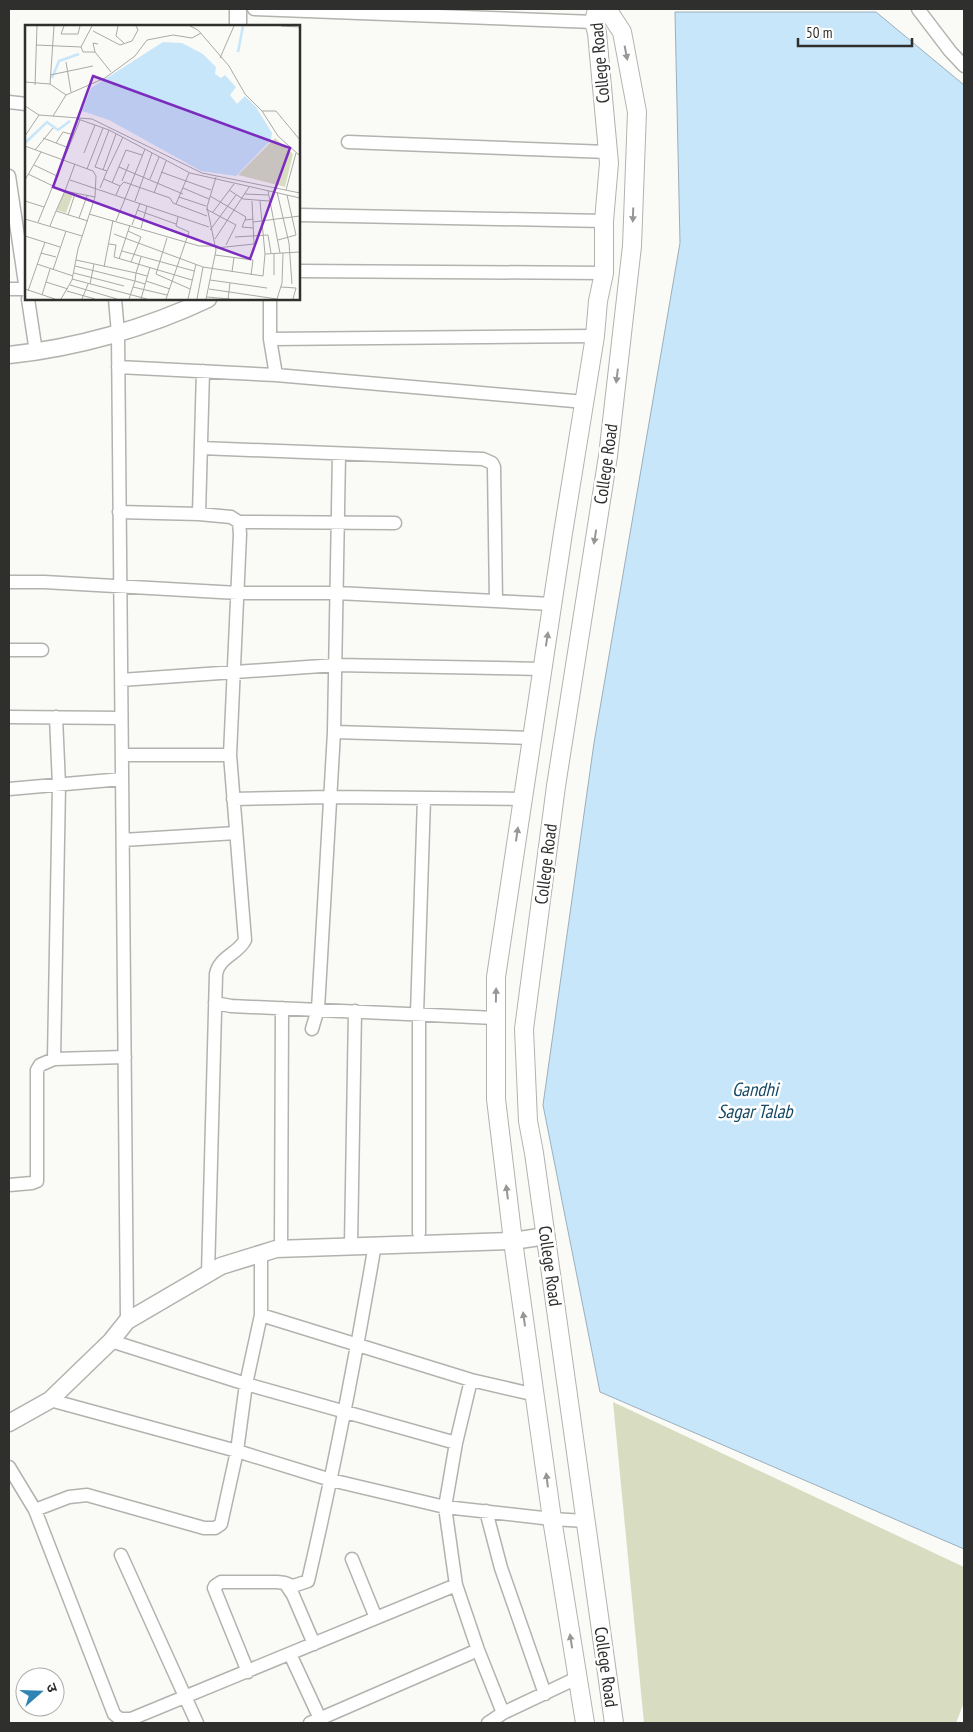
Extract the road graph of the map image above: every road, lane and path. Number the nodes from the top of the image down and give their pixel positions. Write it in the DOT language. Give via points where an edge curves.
graph roads {
  1 [pos="238,9"];
  2 [pos="254,9"];
  3 [pos="608,9"];
  4 [pos="918,9"];
  5 [pos="344,11"];
  6 [pos="459,13"];
  7 [pos="595,15"];
  8 [pos="238,25"];
  9 [pos="964,66"];
  10 [pos="9,102"];
  11 [pos="25,104"];
  12 [pos="348,142"];
  13 [pos="608,152"];
  14 [pos="9,176"];
  15 [pos="9,191"];
  16 [pos="300,214"];
  17 [pos="604,221"];
  18 [pos="300,271"];
  19 [pos="604,273"];
  20 [pos="25,284"];
  21 [pos="9,290"];
  22 [pos="25,290"];
  23 [pos="28,300"];
  24 [pos="115,300"];
  25 [pos="206,300"];
  26 [pos="270,300"];
  27 [pos="118,333"];
  28 [pos="596,336"];
  29 [pos="270,339"];
  30 [pos="36,352"];
  31 [pos="9,355"];
  32 [pos="118,367"];
  33 [pos="203,371"];
  34 [pos="276,375"];
  35 [pos="585,402"];
  36 [pos="201,448"];
  37 [pos="339,454"];
  38 [pos="119,512"];
  39 [pos="199,514"];
  40 [pos="239,522"];
  41 [pos="338,522"];
  42 [pos="396,523"];
  43 [pos="9,582"];
  44 [pos="120,588"];
  45 [pos="238,593"];
  46 [pos="337,593"];
  47 [pos="496,601"];
  48 [pos="552,604"];
  49 [pos="9,650"];
  50 [pos="42,650"];
  51 [pos="336,665"];
  52 [pos="542,669"];
  53 [pos="234,672"];
  54 [pos="121,680"];
  55 [pos="9,718"];
  56 [pos="56,718"];
  57 [pos="121,718"];
  58 [pos="334,732"];
  59 [pos="532,738"];
  60 [pos="122,755"];
  61 [pos="230,755"];
  62 [pos="122,780"];
  63 [pos="59,785"];
  64 [pos="9,789"];
  65 [pos="330,797"];
  66 [pos="424,798"];
  67 [pos="233,799"];
  68 [pos="523,799"];
  69 [pos="236,833"];
  70 [pos="122,840"];
  71 [pos="215,1003"];
  72 [pos="282,1008"];
  73 [pos="318,1010"];
  74 [pos="355,1011"];
  75 [pos="417,1014"];
  76 [pos="495,1018"];
  77 [pos="312,1029"];
  78 [pos="125,1057"];
  79 [pos="54,1059"];
  80 [pos="9,1185"];
  81 [pos="419,1234"];
  82 [pos="546,1236"];
  83 [pos="513,1241"];
  84 [pos="375,1244"];
  85 [pos="351,1245"];
  86 [pos="281,1249"];
  87 [pos="261,1254"];
  88 [pos="208,1274"];
  89 [pos="261,1315"];
  90 [pos="127,1320"];
  91 [pos="111,1341"];
  92 [pos="358,1345"];
  93 [pos="471,1380"];
  94 [pos="246,1384"];
  95 [pos="536,1396"];
  96 [pos="50,1400"];
  97 [pos="345,1412"];
  98 [pos="9,1423"];
  99 [pos="456,1443"];
  100 [pos="237,1451"];
  101 [pos="9,1467"];
  102 [pos="330,1480"];
  103 [pos="445,1506"];
  104 [pos="35,1510"];
  105 [pos="486,1511"];
  106 [pos="552,1519"];
  107 [pos="586,1521"];
  108 [pos="121,1555"];
  109 [pos="352,1559"];
  110 [pos="285,1583"];
  111 [pos="456,1585"];
  112 [pos="376,1618"];
  113 [pos="314,1644"];
  114 [pos="478,1650"];
  115 [pos="290,1654"];
  116 [pos="248,1672"];
  117 [pos="577,1678"];
  118 [pos="544,1694"];
  119 [pos="184,1697"];
  120 [pos="503,1713"];
  121 [pos="318,1722"];
  122 [pos="197,1723"];
  123 [pos="488,1723"];
  124 [pos="585,1723"];
  125 [pos="614,1723"];
  1 -- 8 [label="street"];
  2 -- 5 [label="street"];
  3 -- 82 [label="main road, College Road, one-way" via="622,32 637,112 632,246 608,456 556,786 524,1029 528,1121"];
  4 -- 9 [label="street"];
  5 -- 6 [label="street"];
  6 -- 7 [label="street"];
  7 -- 13 [label="main road, College Road"];
  10 -- 11 [label="street"];
  12 -- 13 [label="street"];
  13 -- 17 [label="main road, College Road"];
  14 -- 15 [label="street"];
  15 -- 20 [label="street"];
  16 -- 17 [label="street"];
  17 -- 19 [label="main road, College Road"];
  18 -- 19 [label="street"];
  19 -- 28 [label="main road, College Road"];
  21 -- 22 [label="street"];
  23 -- 30 [label="street"];
  24 -- 27 [label="street"];
  25 -- 27 [label="street"];
  26 -- 29 [label="street"];
  27 -- 30 [label="street"];
  27 -- 32 [label="street"];
  28 -- 29 [label="street"];
  28 -- 35 [label="main road, College Road"];
  29 -- 34 [label="street"];
  30 -- 31 [label="street"];
  32 -- 33 [label="street"];
  32 -- 38 [label="street"];
  33 -- 34 [label="street"];
  33 -- 36 [label="street"];
  34 -- 35 [label="street"];
  35 -- 48 [label="main road, College Road"];
  36 -- 37 [label="street"];
  36 -- 39 [label="street"];
  37 -- 41 [label="street"];
  37 -- 47 [label="street" via="484,459 492,463"];
  38 -- 39 [label="street"];
  38 -- 44 [label="street"];
  39 -- 40 [label="street" via="231,517"];
  40 -- 41 [label="street"];
  40 -- 45 [label="street"];
  41 -- 42 [label="street"];
  41 -- 46 [label="street"];
  43 -- 44 [label="street"];
  44 -- 45 [label="street"];
  44 -- 54 [label="street"];
  45 -- 46 [label="street"];
  45 -- 53 [label="street"];
  46 -- 47 [label="street"];
  46 -- 51 [label="street"];
  47 -- 48 [label="street"];
  52 -- 48 [label="main road, College Road, one-way"];
  49 -- 50 [label="street"];
  51 -- 52 [label="street"];
  51 -- 53 [label="street"];
  51 -- 58 [label="street"];
  52 -- 59 [label="main road, College Road"];
  53 -- 54 [label="street"];
  53 -- 61 [label="street"];
  54 -- 57 [label="street"];
  55 -- 56 [label="street"];
  56 -- 57 [label="street"];
  56 -- 63 [label="street"];
  57 -- 60 [label="street"];
  58 -- 59 [label="street"];
  58 -- 65 [label="street"];
  59 -- 68 [label="main road, College Road"];
  60 -- 61 [label="street"];
  60 -- 62 [label="street"];
  61 -- 67 [label="street"];
  62 -- 63 [label="street"];
  62 -- 70 [label="street"];
  63 -- 64 [label="street"];
  63 -- 79 [label="street"];
  65 -- 66 [label="street"];
  65 -- 67 [label="street"];
  65 -- 73 [label="street"];
  66 -- 68 [label="street"];
  66 -- 75 [label="street"];
  67 -- 69 [label="street"];
  76 -- 68 [label="main road, College Road, one-way" via="496,977"];
  69 -- 70 [label="street"];
  69 -- 71 [label="street" via="245,940 217,969"];
  70 -- 78 [label="street"];
  71 -- 72 [label="street"];
  71 -- 88 [label="street"];
  72 -- 73 [label="street"];
  72 -- 86 [label="street"];
  73 -- 74 [label="street"];
  73 -- 77 [label="street"];
  74 -- 75 [label="street"];
  74 -- 85 [label="street"];
  75 -- 76 [label="street"];
  75 -- 81 [label="street"];
  83 -- 76 [label="main road, College Road, one-way" via="496,1100"];
  78 -- 79 [label="street"];
  78 -- 90 [label="street"];
  79 -- 80 [label="street" via="40,1065 37,1070 37,1181"];
  82 -- 83 [label="street"];
  82 -- 107 [label="main road, College Road"];
  83 -- 84 [label="street"];
  95 -- 83 [label="main road, College Road, one-way"];
  84 -- 85 [label="street"];
  84 -- 92 [label="street"];
  85 -- 86 [label="street"];
  86 -- 87 [label="street"];
  87 -- 88 [label="street" via="222,1266"];
  87 -- 89 [label="street"];
  88 -- 90 [label="street"];
  89 -- 92 [label="street"];
  89 -- 94 [label="street"];
  90 -- 91 [label="street"];
  91 -- 94 [label="street"];
  91 -- 96 [label="street"];
  92 -- 93 [label="street"];
  92 -- 97 [label="street"];
  93 -- 95 [label="street"];
  93 -- 99 [label="street"];
  94 -- 97 [label="street"];
  94 -- 100 [label="street"];
  106 -- 95 [label="main road, College Road, one-way"];
  96 -- 98 [label="street"];
  96 -- 100 [label="street"];
  97 -- 99 [label="street"];
  97 -- 102 [label="street"];
  99 -- 103 [label="street"];
  100 -- 102 [label="street"];
  100 -- 104 [label="street" via="221,1524 215,1528 204,1528 87,1495 69,1497"];
  101 -- 104 [label="street"];
  102 -- 103 [label="street"];
  102 -- 110 [label="street" via="308,1581 293,1586"];
  103 -- 105 [label="street"];
  103 -- 111 [label="street"];
  104 -- 119 [label="street" via="114,1714 120,1719 131,1719"];
  105 -- 106 [label="street"];
  105 -- 118 [label="street" via="501,1568"];
  106 -- 107 [label="street"];
  117 -- 106 [label="main road, College Road, one-way"];
  107 -- 125 [label="main road, College Road"];
  108 -- 119 [label="street"];
  109 -- 112 [label="street"];
  110 -- 113 [label="street"];
  110 -- 116 [label="street" via="221,1582 214,1588"];
  111 -- 112 [label="street"];
  111 -- 114 [label="street"];
  112 -- 113 [label="street"];
  113 -- 115 [label="street"];
  114 -- 120 [label="street"];
  114 -- 121 [label="street"];
  115 -- 116 [label="street"];
  115 -- 121 [label="street"];
  116 -- 119 [label="street"];
  117 -- 118 [label="street"];
  117 -- 124 [label="main road, College Road"];
  118 -- 120 [label="street"];
  119 -- 122 [label="street"];
  120 -- 123 [label="street"];
}
